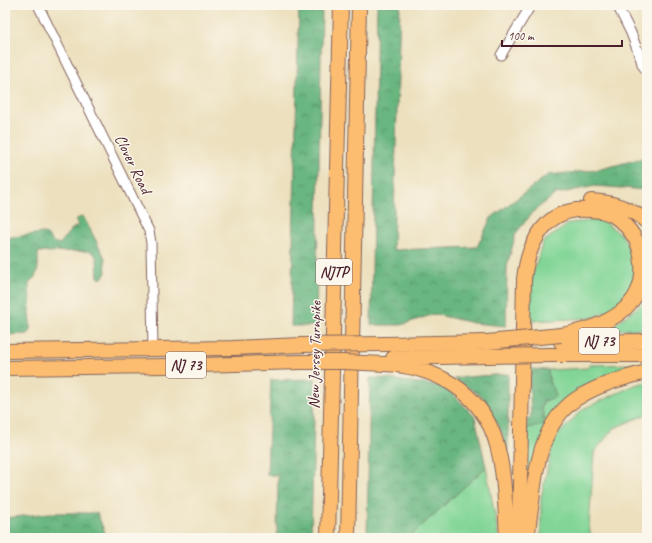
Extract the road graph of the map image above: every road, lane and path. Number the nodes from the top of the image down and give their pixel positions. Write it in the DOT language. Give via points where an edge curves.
graph roads {
  1 [pos="38,5"];
  2 [pos="340,5"];
  3 [pos="359,5"];
  4 [pos="531,5"];
  5 [pos="617,5"];
  6 [pos="502,55"];
  7 [pos="647,72"];
  8 [pos="647,222"];
  9 [pos="647,341"];
  10 [pos="555,344"];
  11 [pos="153,349"];
  12 [pos="487,349"];
  13 [pos="5,351"];
  14 [pos="385,355"];
  15 [pos="647,355"];
  16 [pos="5,368"];
  17 [pos="647,372"];
  18 [pos="328,538"];
  19 [pos="348,538"];
  20 [pos="507,538"];
  21 [pos="512,538"];
  22 [pos="520,538"];
  23 [pos="528,538"];
  1 -- 11 [label="street, Clover Road" via="149,231"];
  2 -- 18 [label="highway, New Jersey Turnpike / NJTP"];
  3 -- 19 [label="highway, NJTP"];
  4 -- 6 [label="street"];
  5 -- 7 [label="street"];
  8 -- 21 [label="highway" via="633,211 614,204 573,202 545,214 531,228 522,244 517,273"];
  9 -- 10 [label="highway, NJ 73"];
  10 -- 12 [label="highway, bridge"];
  10 -- 12 [label="highway, NJ 73, bridge"];
  10 -- 15 [label="highway, NJ 73"];
  10 -- 22 [label="highway" via="612,319 628,306 638,290 643,262 638,245 624,224 613,215 586,210 562,214 541,230 534,239 527,257 524,279"];
  11 -- 13 [label="highway, NJ 73"];
  11 -- 14 [label="highway, NJ 73, bridge" via="302,345"];
  12 -- 14 [label="highway, NJ 73"];
  14 -- 16 [label="highway, NJ 73, bridge" via="344,362"];
  14 -- 20 [label="highway" via="439,376 462,390 479,408 490,426 500,460"];
  17 -- 23 [label="highway" via="584,394 568,406 555,421 541,450 535,474"];
}
